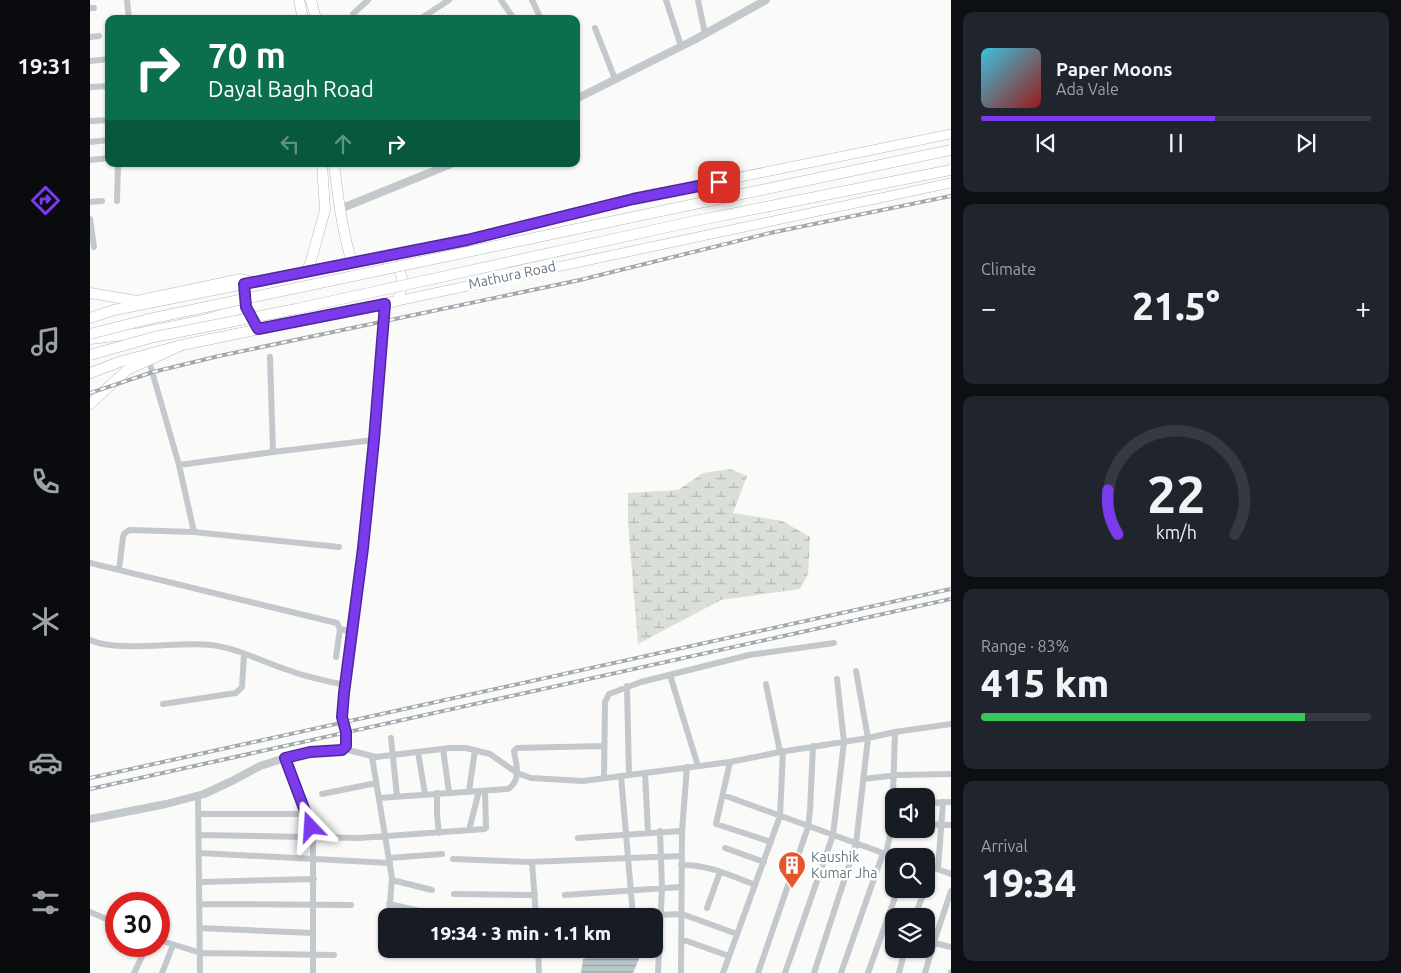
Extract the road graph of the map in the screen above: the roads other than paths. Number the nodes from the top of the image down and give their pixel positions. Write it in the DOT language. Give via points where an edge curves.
graph roads {
  1 [pos="127,0"];
  2 [pos="299,0"];
  3 [pos="312,0"];
  4 [pos="368,0"];
  5 [pos="449,0"];
  6 [pos="501,0"];
  7 [pos="532,0"];
  8 [pos="666,0"];
  9 [pos="698,0"];
  10 [pos="766,0"];
  11 [pos="129,15"];
  12 [pos="302,15"];
  13 [pos="315,15"];
  14 [pos="353,15"];
  15 [pos="426,15"];
  16 [pos="511,15"];
  17 [pos="539,15"];
  18 [pos="595,28"];
  19 [pos="705,34"];
  20 [pos="100,36"];
  21 [pos="90,37"];
  22 [pos="681,46"];
  23 [pos="105,59"];
  24 [pos="90,61"];
  25 [pos="615,79"];
  26 [pos="105,86"];
  27 [pos="90,87"];
  28 [pos="580,96"];
  29 [pos="105,120"];
  30 [pos="90,121"];
  31 [pos="951,134"];
  32 [pos="105,140"];
  33 [pos="90,142"];
  34 [pos="951,150"];
  35 [pos="105,158"];
  36 [pos="90,160"];
  37 [pos="118,167"];
  38 [pos="322,167"];
  39 [pos="334,167"];
  40 [pos="443,167"];
  41 [pos="951,170"];
  42 [pos="951,183"];
  43 [pos="102,201"];
  44 [pos="117,201"];
  45 [pos="90,202"];
  46 [pos="340,208"];
  47 [pos="90,219"];
  48 [pos="94,247"];
  49 [pos="382,257"];
  50 [pos="352,263"];
  51 [pos="306,272"];
  52 [pos="249,283"];
  53 [pos="90,293"];
  54 [pos="397,301"];
  55 [pos="385,304"];
  56 [pos="246,307"];
  57 [pos="90,318"];
  58 [pos="258,329"];
  59 [pos="90,334"];
  60 [pos="90,339"];
  61 [pos="182,345"];
  62 [pos="90,355"];
  63 [pos="270,357"];
  64 [pos="149,361"];
  65 [pos="92,370"];
  66 [pos="90,404"];
  67 [pos="374,440"];
  68 [pos="273,452"];
  69 [pos="179,465"];
  70 [pos="194,532"];
  71 [pos="339,547"];
  72 [pos="90,564"];
  73 [pos="119,570"];
  74 [pos="340,629"];
  75 [pos="353,632"];
  76 [pos="90,640"];
  77 [pos="834,643"];
  78 [pos="244,655"];
  79 [pos="336,657"];
  80 [pos="856,671"];
  81 [pos="670,675"];
  82 [pos="837,679"];
  83 [pos="766,684"];
  84 [pos="346,685"];
  85 [pos="627,686"];
  86 [pos="163,704"];
  87 [pos="951,724"];
  88 [pos="895,732"];
  89 [pos="391,738"];
  90 [pos="868,738"];
  91 [pos="844,742"];
  92 [pos="603,746"];
  93 [pos="813,746"];
  94 [pos="443,748"];
  95 [pos="344,749"];
  96 [pos="475,750"];
  97 [pos="418,752"];
  98 [pos="782,752"];
  99 [pos="393,754"];
  100 [pos="372,757"];
  101 [pos="285,758"];
  102 [pos="730,762"];
  103 [pos="698,766"];
  104 [pos="687,767"];
  105 [pos="517,773"];
  106 [pos="645,773"];
  107 [pos="951,774"];
  108 [pos="629,775"];
  109 [pos="621,776"];
  110 [pos="894,776"];
  111 [pos="604,778"];
  112 [pos="863,779"];
  113 [pos="376,783"];
  114 [pos="894,788"];
  115 [pos="469,791"];
  116 [pos="482,791"];
  117 [pos="449,792"];
  118 [pos="437,793"];
  119 [pos="322,794"];
  120 [pos="426,794"];
  121 [pos="198,795"];
  122 [pos="723,795"];
  123 [pos="397,796"];
  124 [pos="379,798"];
  125 [pos="935,802"];
  126 [pos="943,802"];
  127 [pos="951,802"];
  128 [pos="199,814"];
  129 [pos="306,814"];
  130 [pos="780,816"];
  131 [pos="90,819"];
  132 [pos="935,825"];
  133 [pos="941,825"];
  134 [pos="951,825"];
  135 [pos="808,827"];
  136 [pos="470,830"];
  137 [pos="660,831"];
  138 [pos="682,831"];
  139 [pos="439,832"];
  140 [pos="648,832"];
  141 [pos="625,834"];
  142 [pos="200,835"];
  143 [pos="833,835"];
  144 [pos="313,837"];
  145 [pos="385,837"];
  146 [pos="578,838"];
  147 [pos="771,842"];
  148 [pos="856,844"];
  149 [pos="725,848"];
  150 [pos="200,853"];
  151 [pos="935,853"];
  152 [pos="442,854"];
  153 [pos="885,854"];
  154 [pos="681,856"];
  155 [pos="661,857"];
  156 [pos="314,859"];
  157 [pos="453,859"];
  158 [pos="628,859"];
  159 [pos="389,860"];
  160 [pos="532,862"];
  161 [pos="764,862"];
  162 [pos="681,865"];
  163 [pos="935,868"];
  164 [pos="720,872"];
  165 [pos="951,874"];
  166 [pos="314,880"];
  167 [pos="392,880"];
  168 [pos="200,882"];
  169 [pos="755,885"];
  170 [pos="681,887"];
  171 [pos="662,888"];
  172 [pos="432,890"];
  173 [pos="631,891"];
  174 [pos="951,891"];
  175 [pos="454,894"];
  176 [pos="534,895"];
  177 [pos="565,895"];
  178 [pos="895,898"];
  179 [pos="200,904"];
  180 [pos="389,904"];
  181 [pos="350,905"];
  182 [pos="314,906"];
  183 [pos="389,908"];
  184 [pos="407,908"];
  185 [pos="535,908"];
  186 [pos="632,908"];
  187 [pos="661,908"];
  188 [pos="707,908"];
  189 [pos="90,912"];
  190 [pos="682,914"];
  191 [pos="663,915"];
  192 [pos="105,918"];
  193 [pos="200,928"];
  194 [pos="884,929"];
  195 [pos="313,933"];
  196 [pos="737,934"];
  197 [pos="681,939"];
  198 [pos="935,939"];
  199 [pos="935,942"];
  200 [pos="170,943"];
  201 [pos="173,944"];
  202 [pos="951,947"];
  203 [pos="201,953"];
  204 [pos="313,955"];
  205 [pos="334,955"];
  206 [pos="729,956"];
  207 [pos="142,957"];
  208 [pos="538,958"];
  209 [pos="659,958"];
  210 [pos="903,958"];
  211 [pos="929,958"];
  212 [pos="134,973"];
  213 [pos="162,973"];
  214 [pos="200,973"];
  215 [pos="313,973"];
  216 [pos="539,973"];
  217 [pos="658,973"];
  218 [pos="681,973"];
  219 [pos="723,973"];
  220 [pos="758,973"];
  221 [pos="786,973"];
  222 [pos="814,973"];
  223 [pos="841,973"];
  224 [pos="868,973"];
  225 [pos="899,973"];
  226 [pos="925,973"];
  1 -- 11 [label="street"];
  2 -- 12 [label="main road"];
  3 -- 13 [label="main road"];
  4 -- 14 [label="street"];
  5 -- 15 [label="street"];
  6 -- 16 [label="street"];
  7 -- 17 [label="street"];
  8 -- 22 [label="street"];
  9 -- 19 [label="street"];
  10 -- 19 [label="street"];
  18 -- 25 [label="street"];
  19 -- 22 [label="street"];
  20 -- 21 [label="street"];
  22 -- 25 [label="street"];
  23 -- 24 [label="street"];
  25 -- 28 [label="street"];
  26 -- 27 [label="street"];
  29 -- 30 [label="street"];
  31 -- 49 [label="main road" via="633,199 467,240"];
  32 -- 33 [label="street"];
  34 -- 59 [label="main road, bridge"];
  35 -- 36 [label="street"];
  37 -- 44 [label="street"];
  38 -- 51 [label="main road" via="325,210"];
  39 -- 46 [label="main road"];
  40 -- 46 [label="street"];
  41 -- 62 [label="main road, Mathura Road, bridge" via="695,221 296,310 154,337"];
  42 -- 54 [label="main road, Mathura Road"];
  43 -- 45 [label="street"];
  46 -- 50 [label="main road"];
  47 -- 48 [label="street"];
  49 -- 50 [label="main road"];
  49 -- 54 [label="main road" via="394,263 400,271 402,292"];
  50 -- 51 [label="main road"];
  51 -- 52 [label="main road"];
  52 -- 53 [label="main road" via="241,278 138,301"];
  52 -- 56 [label="main road"];
  52 -- 57 [label="main road" via="114,310"];
  54 -- 55 [label="main road, Mathura Road"];
  55 -- 58 [label="main road, Mathura Road"];
  55 -- 67 [label="street"];
  56 -- 58 [label="main road"];
  56 -- 60 [label="main road" via="204,320 141,333"];
  58 -- 61 [label="main road, Mathura Road"];
  61 -- 64 [label="main road, Mathura Road"];
  61 -- 65 [label="main road"];
  63 -- 68 [label="street"];
  64 -- 66 [label="main road, Mathura Road" via="127,370"];
  64 -- 69 [label="street"];
  67 -- 68 [label="street"];
  67 -- 75 [label="street"];
  68 -- 69 [label="street"];
  69 -- 70 [label="street"];
  70 -- 71 [label="street"];
  70 -- 73 [label="street" via="126,532"];
  72 -- 73 [label="street"];
  73 -- 74 [label="street" via="337,622"];
  74 -- 75 [label="street"];
  74 -- 79 [label="street"];
  75 -- 84 [label="street"];
  76 -- 78 [label="street" via="130,646 213,645"];
  77 -- 81 [label="street" via="749,654"];
  78 -- 84 [label="street" via="306,676"];
  78 -- 86 [label="street" via="242,687 236,693"];
  80 -- 90 [label="street"];
  81 -- 85 [label="street"];
  81 -- 103 [label="street"];
  82 -- 91 [label="street"];
  83 -- 98 [label="street"];
  84 -- 95 [label="street" via="342,717 346,732"];
  85 -- 92 [label="street" via="606,697"];
  85 -- 108 [label="street"];
  87 -- 88 [label="street"];
  88 -- 90 [label="street"];
  88 -- 110 [label="street"];
  89 -- 99 [label="street"];
  90 -- 91 [label="street"];
  90 -- 112 [label="street"];
  91 -- 93 [label="street"];
  91 -- 143 [label="street"];
  92 -- 105 [label="street" via="517,748 514,751"];
  92 -- 111 [label="street"];
  93 -- 98 [label="street"];
  93 -- 135 [label="street"];
  94 -- 96 [label="street"];
  94 -- 97 [label="street"];
  94 -- 117 [label="street"];
  95 -- 100 [label="street"];
  95 -- 101 [label="street"];
  96 -- 105 [label="street" via="490,754"];
  96 -- 115 [label="street"];
  97 -- 99 [label="street"];
  97 -- 120 [label="street"];
  98 -- 102 [label="street"];
  98 -- 130 [label="street"];
  99 -- 100 [label="street"];
  99 -- 123 [label="street"];
  100 -- 113 [label="street"];
  101 -- 121 [label="street"];
  101 -- 129 [label="street"];
  102 -- 103 [label="street"];
  102 -- 122 [label="street"];
  103 -- 104 [label="street"];
  104 -- 106 [label="street"];
  104 -- 138 [label="street"];
  105 -- 111 [label="street" via="531,778 576,781"];
  105 -- 116 [label="street" via="510,788"];
  106 -- 108 [label="street"];
  106 -- 140 [label="street"];
  107 -- 110 [label="street"];
  108 -- 109 [label="street"];
  109 -- 111 [label="street"];
  109 -- 141 [label="street"];
  110 -- 112 [label="street"];
  110 -- 114 [label="street"];
  112 -- 148 [label="street"];
  113 -- 119 [label="street"];
  113 -- 124 [label="street"];
  115 -- 116 [label="street"];
  115 -- 117 [label="street"];
  116 -- 136 [label="street"];
  116 -- 136 [label="street" via="486,829"];
  117 -- 118 [label="street"];
  118 -- 120 [label="street"];
  118 -- 139 [label="street"];
  120 -- 123 [label="street"];
  121 -- 128 [label="street"];
  121 -- 131 [label="street"];
  122 -- 130 [label="street"];
  122 -- 147 [label="street" via="716,824"];
  123 -- 124 [label="street"];
  124 -- 145 [label="street"];
  125 -- 126 [label="street"];
  126 -- 127 [label="street"];
  126 -- 133 [label="street"];
  128 -- 129 [label="street"];
  128 -- 142 [label="street"];
  129 -- 144 [label="street"];
  130 -- 135 [label="street"];
  130 -- 147 [label="street"];
  132 -- 133 [label="street"];
  133 -- 134 [label="street"];
  133 -- 151 [label="street"];
  135 -- 143 [label="street"];
  135 -- 220 [label="street"];
  136 -- 139 [label="street"];
  137 -- 138 [label="street"];
  137 -- 140 [label="street"];
  137 -- 155 [label="street"];
  138 -- 154 [label="street"];
  139 -- 145 [label="street"];
  140 -- 141 [label="street"];
  141 -- 146 [label="street"];
  141 -- 158 [label="street"];
  142 -- 144 [label="street"];
  142 -- 150 [label="street"];
  143 -- 148 [label="street"];
  143 -- 221 [label="street"];
  144 -- 145 [label="street"];
  144 -- 156 [label="street"];
  145 -- 159 [label="street"];
  147 -- 161 [label="street"];
  148 -- 153 [label="street"];
  148 -- 222 [label="street"];
  149 -- 161 [label="street"];
  150 -- 156 [label="street"];
  150 -- 168 [label="street"];
  152 -- 159 [label="street"];
  153 -- 223 [label="street"];
  154 -- 155 [label="street"];
  154 -- 162 [label="street"];
  155 -- 158 [label="street"];
  155 -- 171 [label="street"];
  156 -- 159 [label="street"];
  156 -- 166 [label="street"];
  157 -- 160 [label="street"];
  158 -- 160 [label="street"];
  158 -- 173 [label="street"];
  159 -- 167 [label="street"];
  160 -- 176 [label="street"];
  161 -- 169 [label="street"];
  162 -- 164 [label="street"];
  162 -- 170 [label="street"];
  163 -- 165 [label="street"];
  164 -- 169 [label="street"];
  164 -- 188 [label="street"];
  166 -- 168 [label="street"];
  166 -- 182 [label="street"];
  167 -- 172 [label="street"];
  167 -- 180 [label="street"];
  168 -- 179 [label="street"];
  169 -- 196 [label="street"];
  170 -- 171 [label="street"];
  170 -- 190 [label="street"];
  171 -- 173 [label="street"];
  171 -- 187 [label="street"];
  173 -- 177 [label="street"];
  173 -- 186 [label="street"];
  174 -- 198 [label="street"];
  175 -- 176 [label="street"];
  176 -- 185 [label="street"];
  178 -- 194 [label="street"];
  179 -- 182 [label="street"];
  179 -- 193 [label="street"];
  180 -- 183 [label="street"];
  180 -- 184 [label="street"];
  181 -- 182 [label="street"];
  182 -- 195 [label="street"];
  189 -- 192 [label="street"];
  190 -- 191 [label="street"];
  190 -- 196 [label="street"];
  190 -- 197 [label="street"];
  193 -- 195 [label="street"];
  193 -- 203 [label="street"];
  194 -- 224 [label="street"];
  195 -- 204 [label="street"];
  196 -- 206 [label="street"];
  197 -- 206 [label="street"];
  197 -- 218 [label="street"];
  199 -- 202 [label="street"];
  200 -- 201 [label="street"];
  201 -- 203 [label="street"];
  201 -- 213 [label="street"];
  203 -- 204 [label="street"];
  203 -- 214 [label="street"];
  204 -- 205 [label="street"];
  204 -- 215 [label="street"];
  206 -- 219 [label="street"];
  207 -- 212 [label="street"];
  208 -- 216 [label="street"];
  209 -- 217 [label="street"];
  210 -- 225 [label="street"];
  211 -- 226 [label="street"];
}
